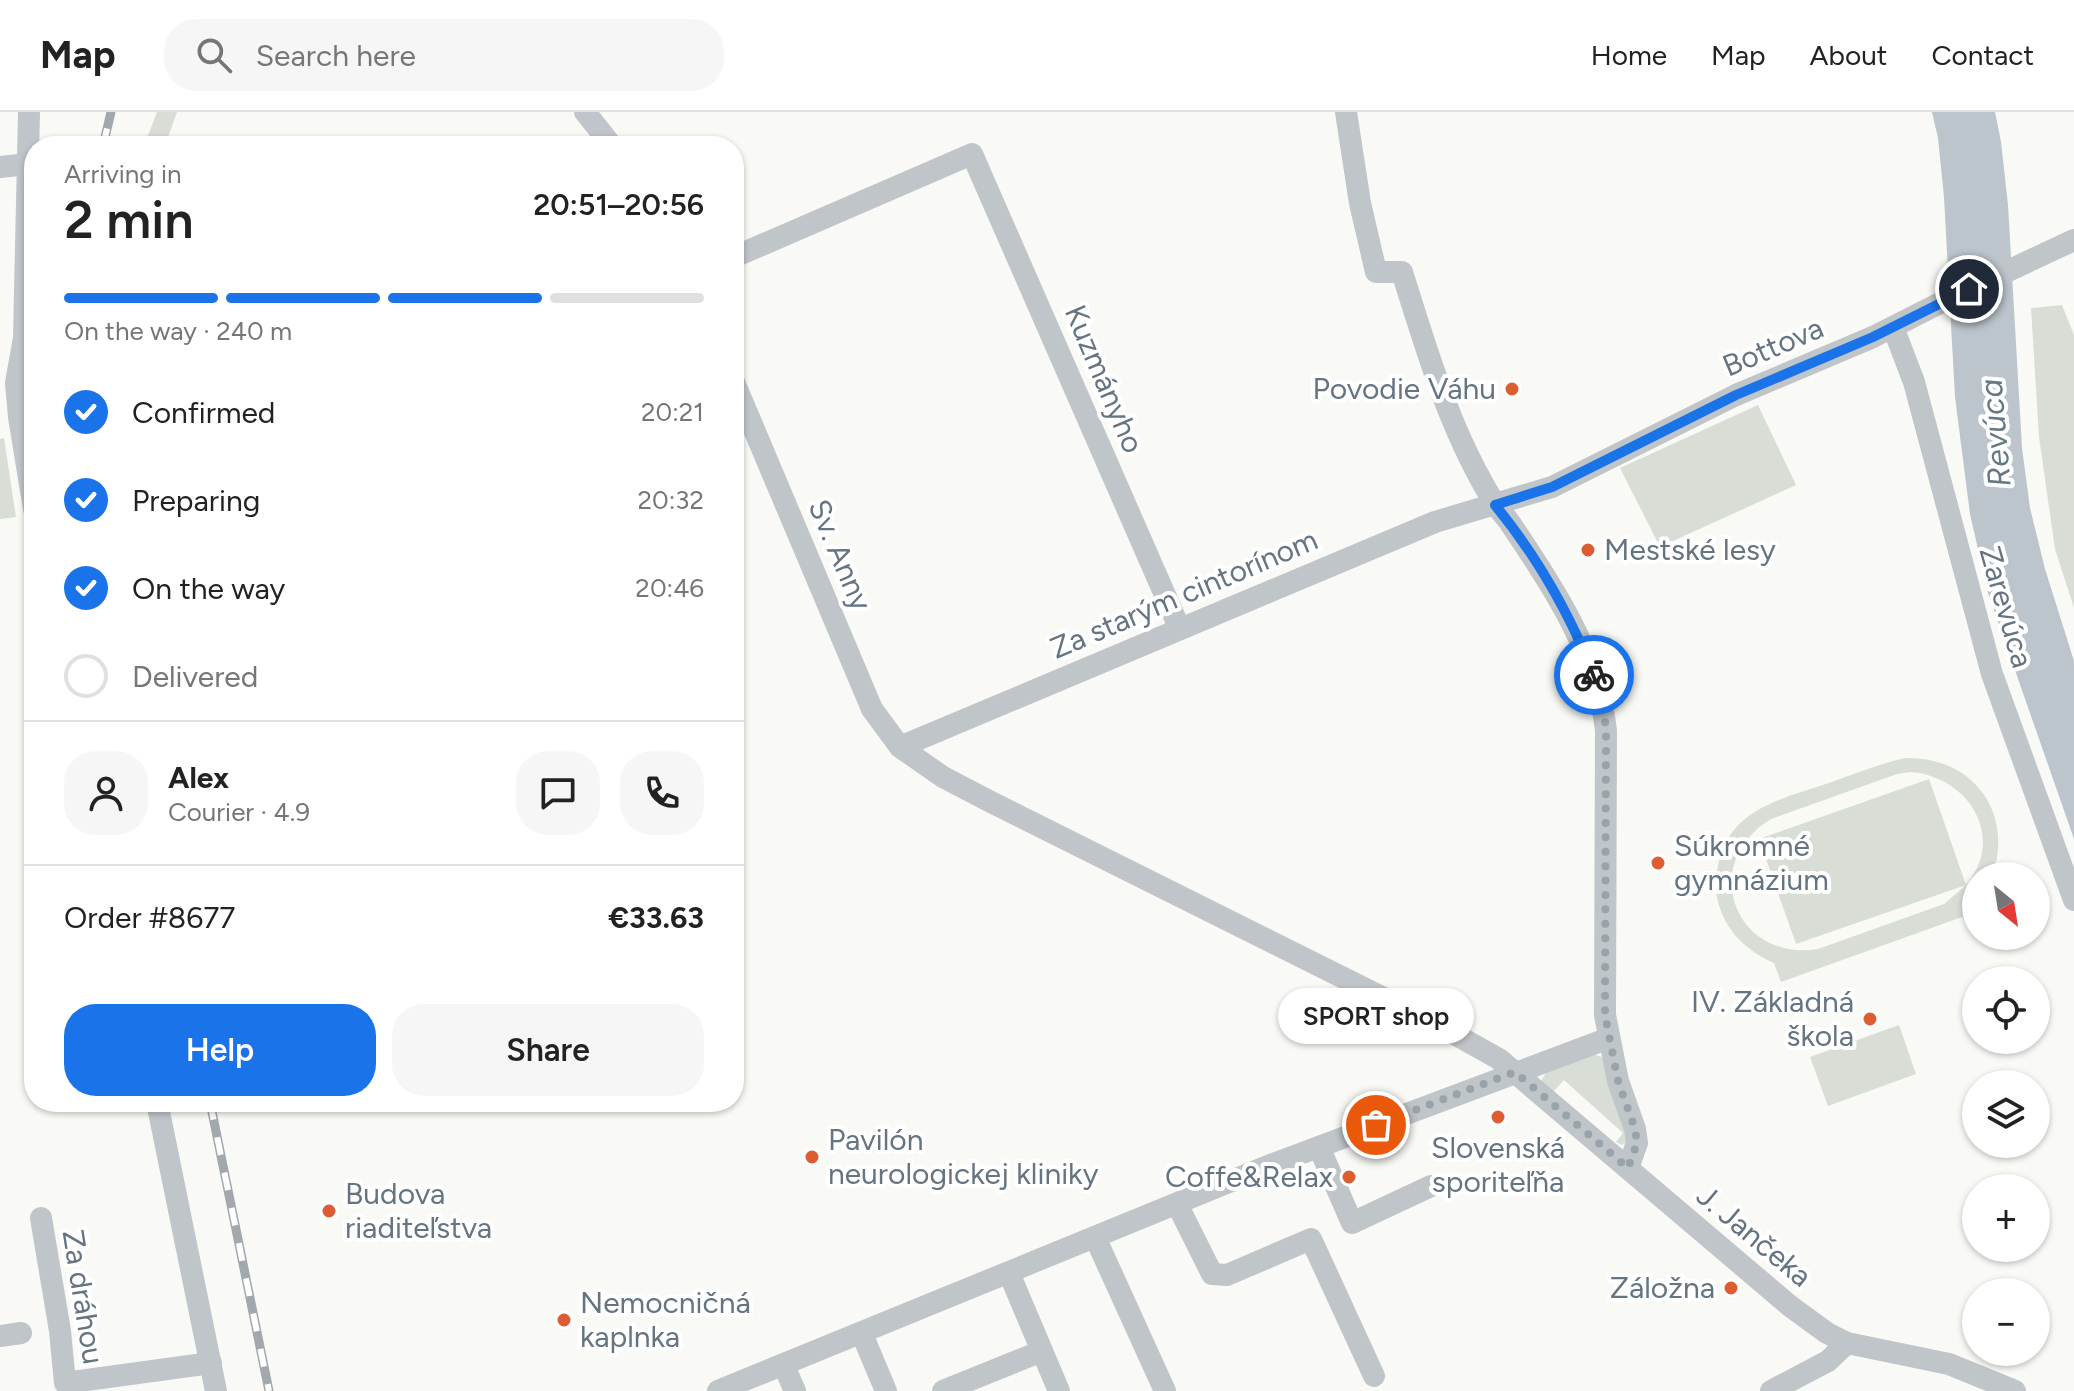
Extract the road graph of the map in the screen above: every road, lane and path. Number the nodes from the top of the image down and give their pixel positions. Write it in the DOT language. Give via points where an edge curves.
graph roads {
  1 [pos="29,112"];
  2 [pos="585,112"];
  3 [pos="1346,112"];
  4 [pos="29,136"];
  5 [pos="604,136"];
  6 [pos="24,164"];
  7 [pos="0,167"];
  8 [pos="2074,240"];
  9 [pos="744,253"];
  10 [pos="1893,327"];
  11 [pos="24,338"];
  12 [pos="744,406"];
  13 [pos="24,448"];
  14 [pos="1495,505"];
  15 [pos="1179,627"];
  16 [pos="900,747"];
  17 [pos="2074,900"];
  18 [pos="1609,1038"];
  19 [pos="1515,1072"];
  20 [pos="159,1112"];
  21 [pos="1319,1147"];
  22 [pos="1628,1168"];
  23 [pos="1431,1186"];
  24 [pos="1177,1204"];
  25 [pos="41,1218"];
  26 [pos="1095,1237"];
  27 [pos="1009,1273"];
  28 [pos="862,1334"];
  29 [pos="1847,1343"];
  30 [pos="1042,1351"];
  31 [pos="211,1363"];
  32 [pos="784,1366"];
  33 [pos="1374,1376"];
  34 [pos="216,1391"];
  35 [pos="718,1391"];
  36 [pos="795,1391"];
  37 [pos="886,1391"];
  38 [pos="943,1391"];
  39 [pos="1059,1391"];
  40 [pos="1165,1391"];
  41 [pos="1771,1391"];
  42 [pos="2015,1391"];
  1 -- 4 [label="street"];
  2 -- 5 [label="street"];
  3 -- 14 [label="street" via="1376,272 1402,272 1445,405"];
  6 -- 7 [label="street"];
  8 -- 10 [label="street, Bottova"];
  9 -- 15 [label="street, Kuzmányho" via="972,154"];
  10 -- 14 [label="street, Bottova" via="1736,395 1552,487"];
  10 -- 17 [label="street, Zarevúca" via="1914,382 1992,674"];
  11 -- 13 [label="street" via="16,383"];
  12 -- 16 [label="street, Sv. Anny" via="872,709"];
  14 -- 15 [label="street, Za starým cintorínom" via="1435,522"];
  14 -- 18 [label="street" via="1578,635 1600,691 1606,731"];
  15 -- 16 [label="street, Za starým cintorínom"];
  16 -- 19 [label="street, Sv. Anny" via="977,795 1440,1026"];
  18 -- 19 [label="street"];
  18 -- 22 [label="street" via="1635,1129 1637,1143"];
  19 -- 21 [label="street"];
  19 -- 22 [label="street, J. Jančeka"];
  20 -- 31 [label="street"];
  21 -- 23 [label="street" via="1352,1223"];
  21 -- 24 [label="street"];
  22 -- 29 [label="street, J. Jančeka" via="1790,1306"];
  24 -- 26 [label="street"];
  24 -- 33 [label="street" via="1212,1274 1227,1275 1311,1239"];
  25 -- 31 [label="street, Za dráhou" via="65,1383"];
  26 -- 27 [label="street"];
  26 -- 40 [label="street"];
  27 -- 28 [label="street"];
  27 -- 30 [label="street"];
  28 -- 32 [label="street"];
  28 -- 37 [label="street"];
  29 -- 41 [label="street" via="1828,1361"];
  29 -- 42 [label="street" via="1949,1364"];
  30 -- 38 [label="street"];
  30 -- 39 [label="street"];
  31 -- 34 [label="street"];
  32 -- 35 [label="street"];
  32 -- 36 [label="street"];
}
